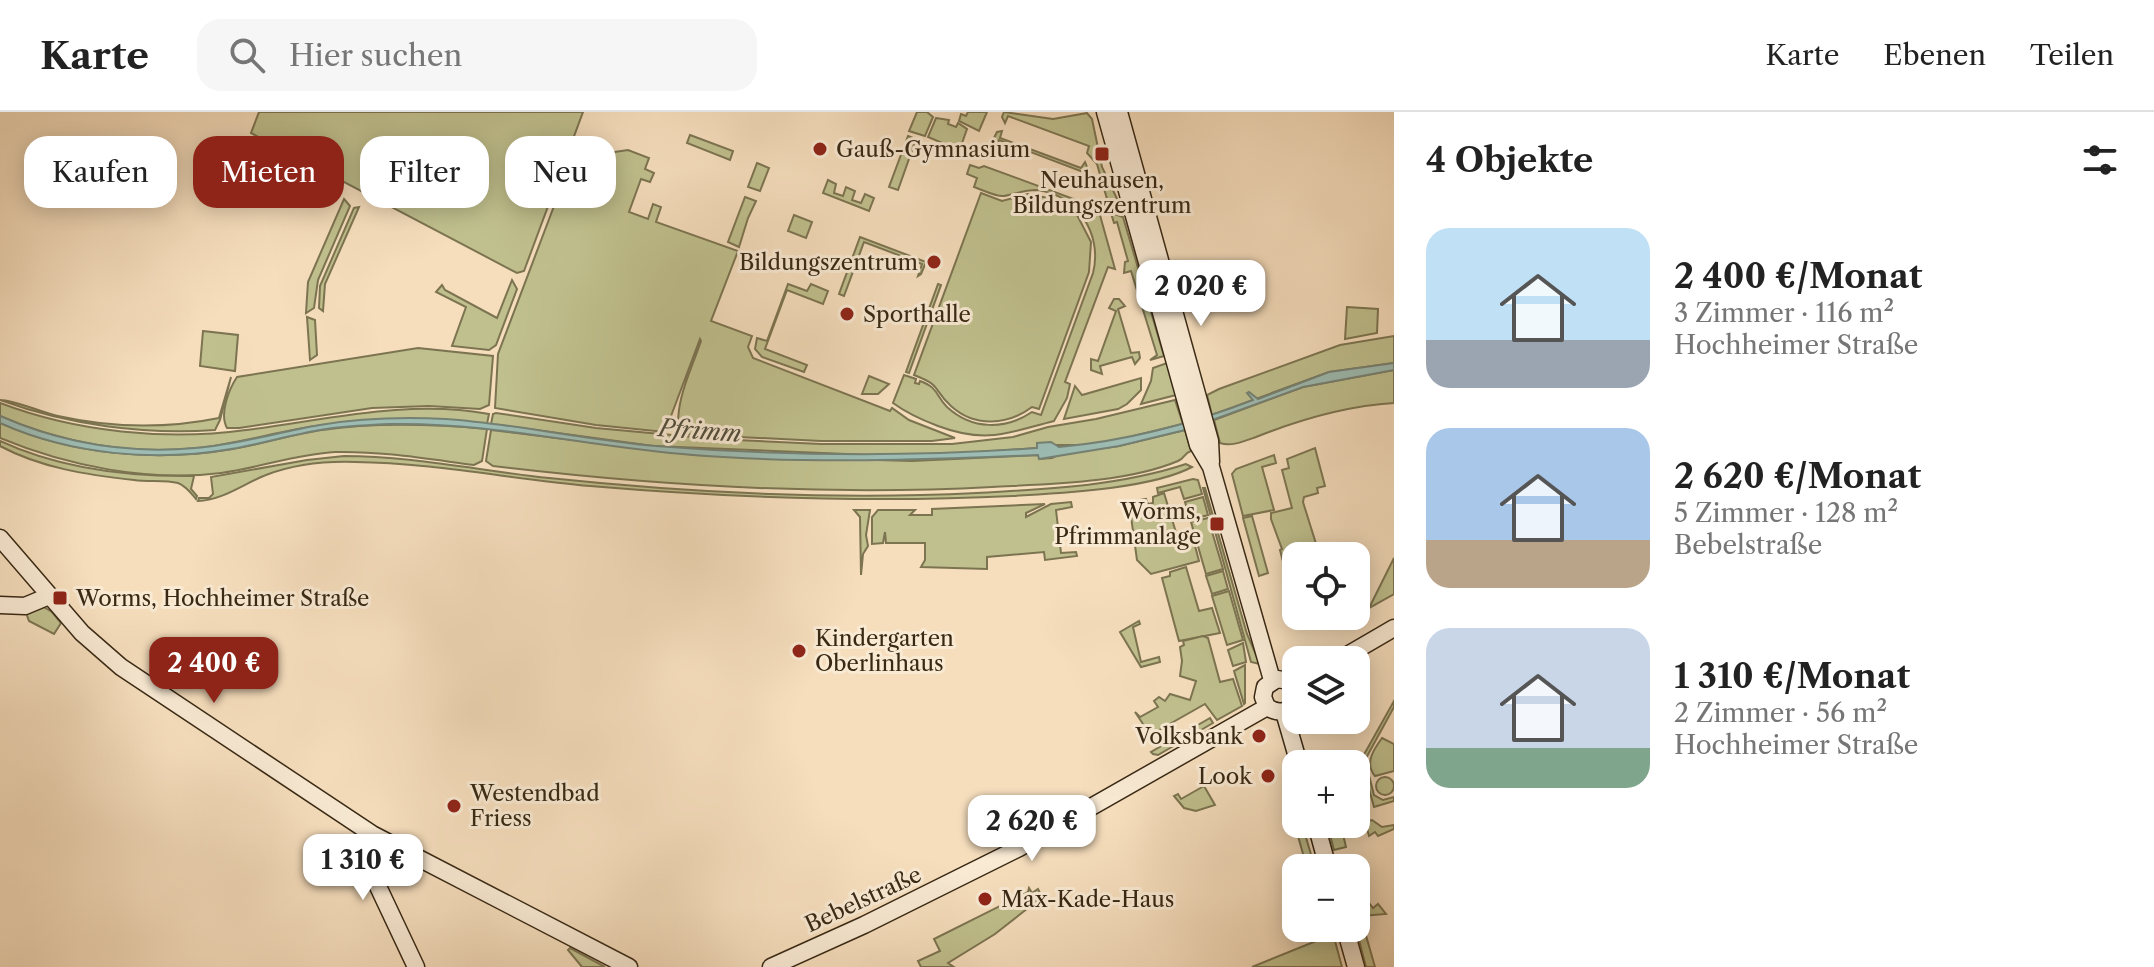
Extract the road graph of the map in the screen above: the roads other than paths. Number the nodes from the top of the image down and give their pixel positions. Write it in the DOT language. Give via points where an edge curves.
graph roads {
  1 [pos="1105,112"];
  2 [pos="1119,112"];
  3 [pos="1192,395"];
  4 [pos="0,538"];
  5 [pos="49,596"];
  6 [pos="0,605"];
  7 [pos="1394,628"];
  8 [pos="1363,646"];
  9 [pos="1272,680"];
  10 [pos="1282,680"];
  11 [pos="1282,705"];
  12 [pos="1267,707"];
  13 [pos="371,834"];
  14 [pos="1349,942"];
  15 [pos="416,967"];
  16 [pos="629,967"];
  17 [pos="771,967"];
  18 [pos="1356,967"];
  1 -- 3 [label="street"];
  2 -- 3 [label="street"];
  3 -- 9 [label="street"];
  4 -- 5 [label="street"];
  5 -- 6 [label="street" via="25,606"];
  5 -- 13 [label="street" via="121,667"];
  7 -- 8 [label="street"];
  9 -- 10 [label="street"];
  9 -- 12 [label="street" via="1264,692"];
  11 -- 12 [label="street" via="1275,711"];
  12 -- 17 [label="street, Bebelstraße" via="1019,848"];
  13 -- 15 [label="street" via="366,861"];
  13 -- 16 [label="street"];
  14 -- 18 [label="street"];
}
